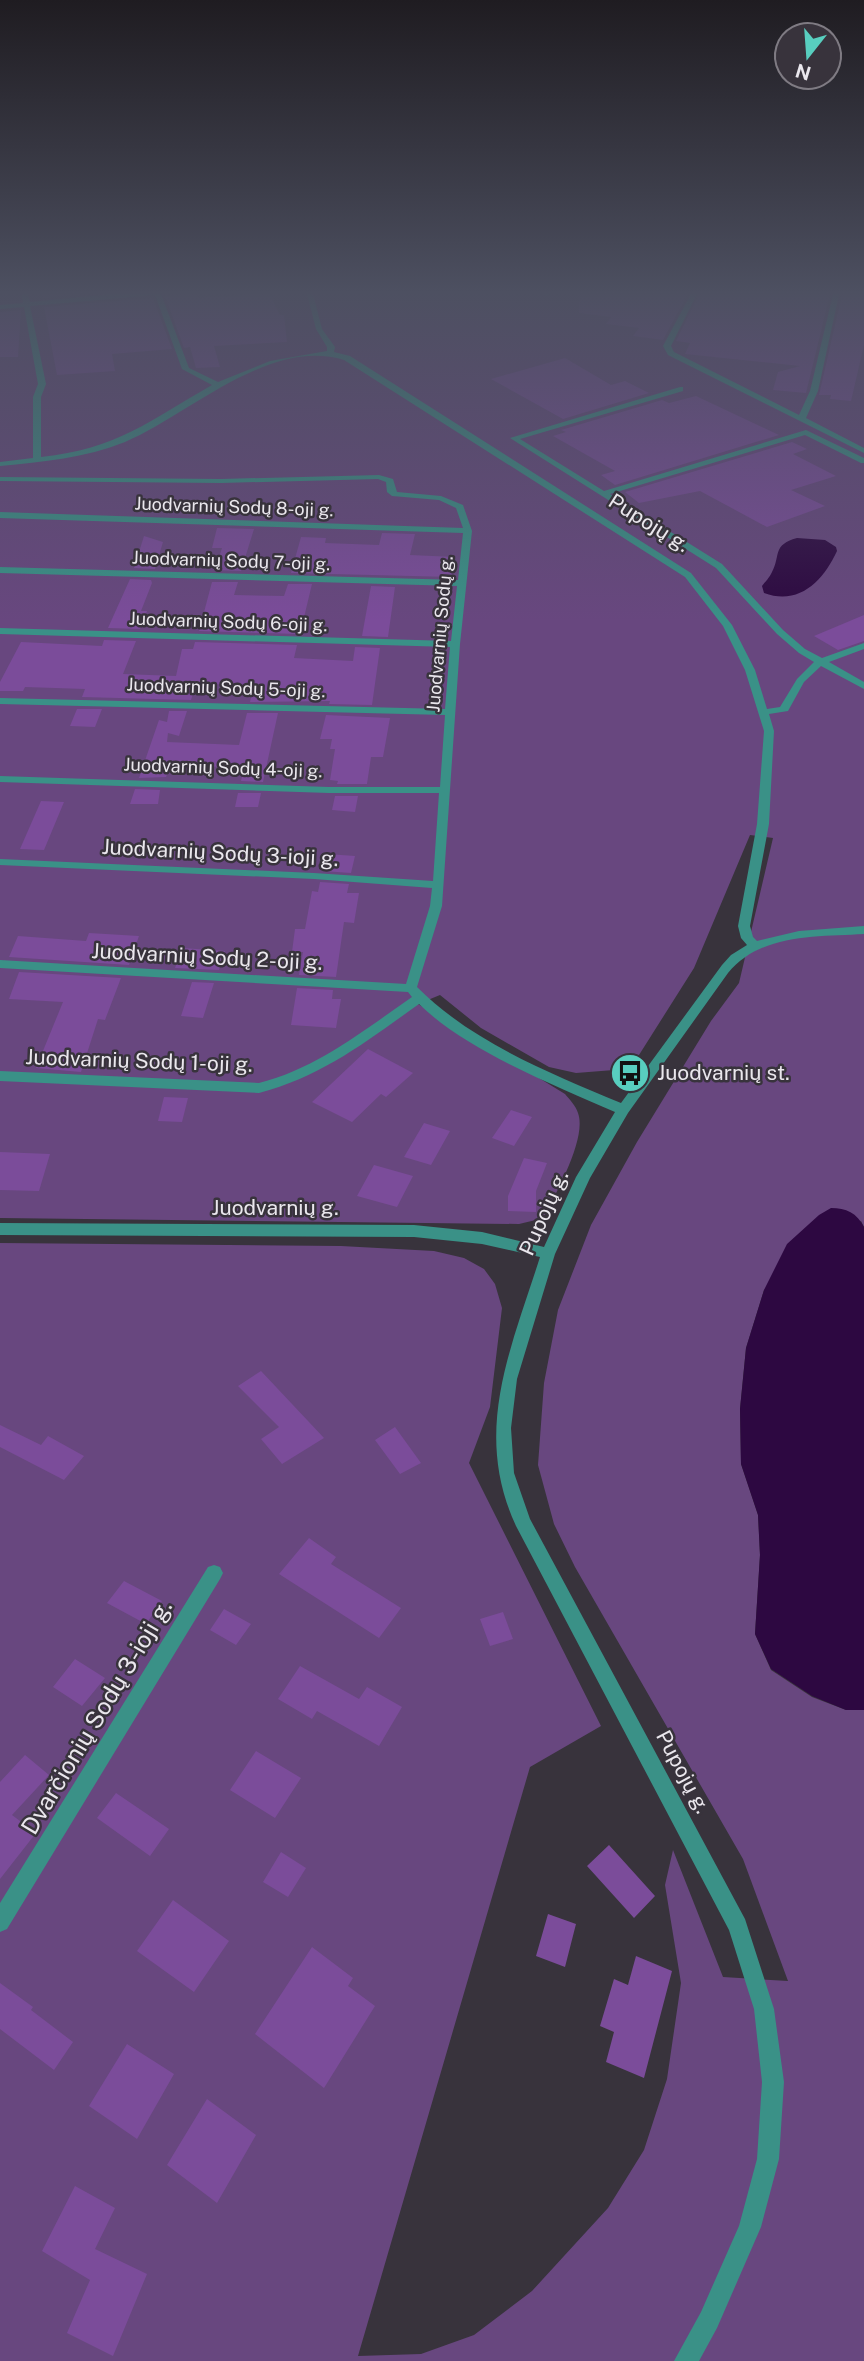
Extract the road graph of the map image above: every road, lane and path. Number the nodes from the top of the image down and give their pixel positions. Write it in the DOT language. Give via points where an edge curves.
graph roads {
  1 [pos="37,400"];
  2 [pos="192,400"];
  3 [pos="413,400"];
  4 [pos="642,400"];
  5 [pos="766,400"];
  6 [pos="810,400"];
  7 [pos="802,418"];
  8 [pos="864,451"];
  9 [pos="37,461"];
  10 [pos="864,461"];
  11 [pos="0,464"];
  12 [pos="0,480"];
  13 [pos="605,493"];
  14 [pos="0,515"];
  15 [pos="468,530"];
  16 [pos="0,570"];
  17 [pos="461,583"];
  18 [pos="0,631"];
  19 [pos="455,644"];
  20 [pos="864,646"];
  21 [pos="820,662"];
  22 [pos="864,686"];
  23 [pos="0,701"];
  24 [pos="451,712"];
  25 [pos="765,712"];
  26 [pos="0,779"];
  27 [pos="444,790"];
  28 [pos="0,862"];
  29 [pos="438,885"];
  30 [pos="864,930"];
  31 [pos="755,945"];
  32 [pos="0,964"];
  33 [pos="415,993"];
  34 [pos="0,1076"];
  35 [pos="623,1110"];
  36 [pos="0,1229"];
  37 [pos="548,1254"];
  38 [pos="214,1573"];
  39 [pos="0,1922"];
  40 [pos="686,2361"];
  1 -- 9 [label="street"];
  2 -- 9 [label="street" via="127,439 98,450"];
  3 -- 25 [label="street, Pupojų g." via="688,575 727,625"];
  4 -- 13 [label="street" via="514,438"];
  5 -- 7 [label="street"];
  6 -- 7 [label="street"];
  7 -- 8 [label="street"];
  9 -- 11 [label="street"];
  10 -- 13 [label="street" via="806,432"];
  12 -- 15 [label="street, Juodvarnių Sodų g." via="387,478 395,494 456,503 463,510"];
  13 -- 21 [label="street" via="719,566 780,632"];
  14 -- 15 [label="street, Juodvarnių Sodų 8-oji g."];
  15 -- 17 [label="street, Juodvarnių Sodų g."];
  16 -- 17 [label="street, Juodvarnių Sodų 7-oji g."];
  17 -- 19 [label="street, Juodvarnių Sodų g."];
  18 -- 19 [label="street, Juodvarnių Sodų 6-oji g."];
  19 -- 24 [label="street, Juodvarnių Sodų g."];
  20 -- 21 [label="street"];
  21 -- 22 [label="street"];
  21 -- 25 [label="street" via="799,679 784,709"];
  23 -- 24 [label="street, Juodvarnių Sodų 5-oji g."];
  24 -- 27 [label="street, Juodvarnių Sodų g."];
  25 -- 31 [label="street, Pupojų g." via="769,731 763,824 744,926"];
  26 -- 27 [label="street, Juodvarnių Sodų 4-oji g."];
  27 -- 29 [label="street, Juodvarnių Sodų g."];
  28 -- 29 [label="street, Juodvarnių Sodų 3-ioji g."];
  29 -- 33 [label="street, Juodvarnių Sodų g."];
  30 -- 31 [label="street" via="787,937"];
  31 -- 35 [label="street, Pupojų g." via="737,956 720,976"];
  32 -- 33 [label="street, Juodvarnių Sodų 2-oji g."];
  33 -- 34 [label="street, Juodvarnių Sodų 1-oji g." via="314,1068 260,1088"];
  33 -- 35 [label="street" via="426,1007 474,1037"];
  35 -- 37 [label="street, Pupojų g." via="583,1177"];
  36 -- 37 [label="street, Juodvarnių g." via="391,1230 473,1235"];
  37 -- 40 [label="street, Pupojų g." via="509,1379 503,1428 506,1473 522,1521 738,1926 766,2021 774,2082 768,2159 750,2227"];
  38 -- 39 [label="street, Dvarčionių Sodų 3-ioji g."];
}
